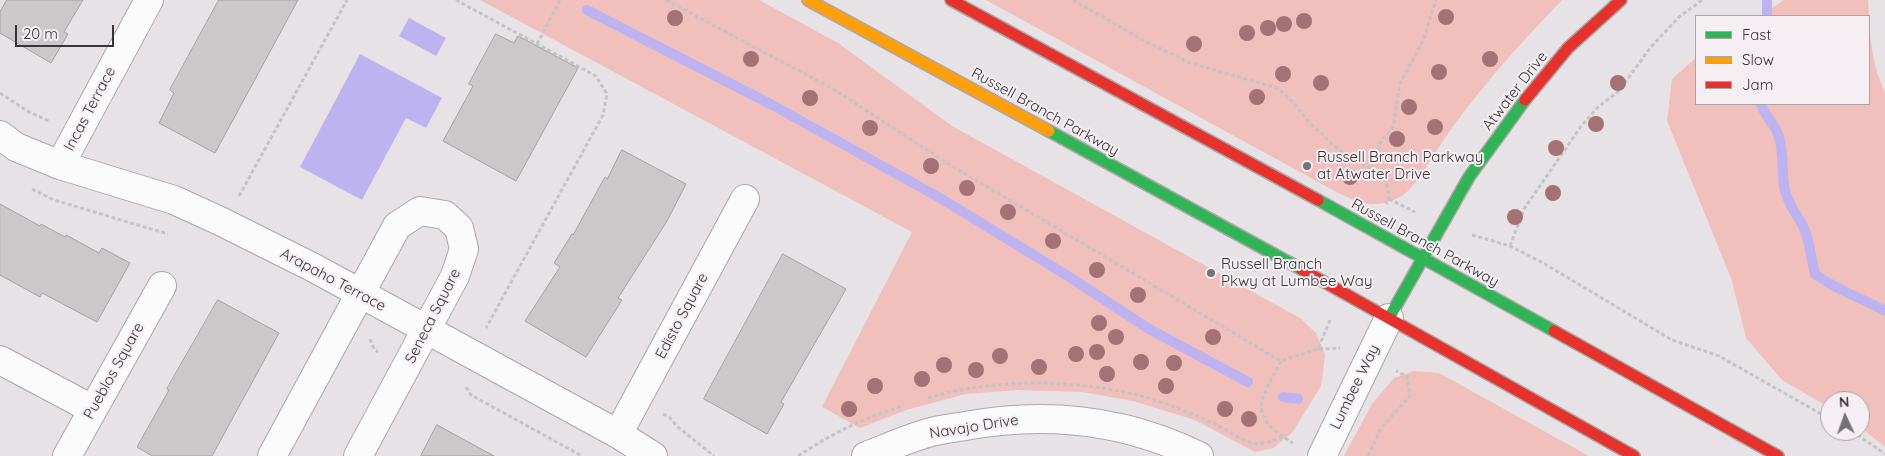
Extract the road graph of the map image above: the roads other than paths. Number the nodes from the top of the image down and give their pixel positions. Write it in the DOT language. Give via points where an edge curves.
graph roads {
  1 [pos="149,0"];
  2 [pos="808,0"];
  3 [pos="951,0"];
  4 [pos="1621,0"];
  5 [pos="0,135"];
  6 [pos="60,165"];
  7 [pos="745,199"];
  8 [pos="1423,258"];
  9 [pos="162,286"];
  10 [pos="359,294"];
  11 [pos="1389,318"];
  12 [pos="427,331"];
  13 [pos="0,360"];
  14 [pos="92,409"];
  15 [pos="618,434"];
  16 [pos="1310,451"];
  17 [pos="67,456"];
  18 [pos="272,456"];
  19 [pos="358,456"];
  20 [pos="653,456"];
  21 [pos="866,456"];
  22 [pos="1199,456"];
  23 [pos="1634,456"];
  24 [pos="1778,456"];
  1 -- 6 [label="street, Incas Terrace"];
  2 -- 11 [label="main road, Russell Branch Parkway"];
  3 -- 8 [label="main road, Russell Branch Parkway"];
  4 -- 8 [label="main road, Atwater Drive" via="1568,48 1510,119 1469,177"];
  5 -- 6 [label="street, Arapaho Terrace" via="16,147"];
  6 -- 10 [label="street, Arapaho Terrace" via="174,200"];
  7 -- 15 [label="street, Edisto Square"];
  8 -- 11 [label="main road, Atwater Drive"];
  8 -- 24 [label="main road, Russell Branch Parkway"];
  9 -- 14 [label="street, Pueblos Square"];
  10 -- 12 [label="street, Arapaho Terrace"];
  10 -- 12 [label="street, Seneca Square" via="397,226 420,211 445,215 460,228 464,249 455,276"];
  10 -- 18 [label="street, Seneca Square"];
  11 -- 16 [label="street, Lumbee Way"];
  11 -- 23 [label="main road, Russell Branch Parkway"];
  12 -- 15 [label="street, Arapaho Terrace"];
  12 -- 19 [label="street, Seneca Square"];
  13 -- 14 [label="street"];
  14 -- 17 [label="street, Pueblos Square"];
  15 -- 20 [label="street, Arapaho Terrace"];
  21 -- 22 [label="street, Navajo Drive" via="931,432 998,420 1049,418 1106,424 1179,446"];
}
